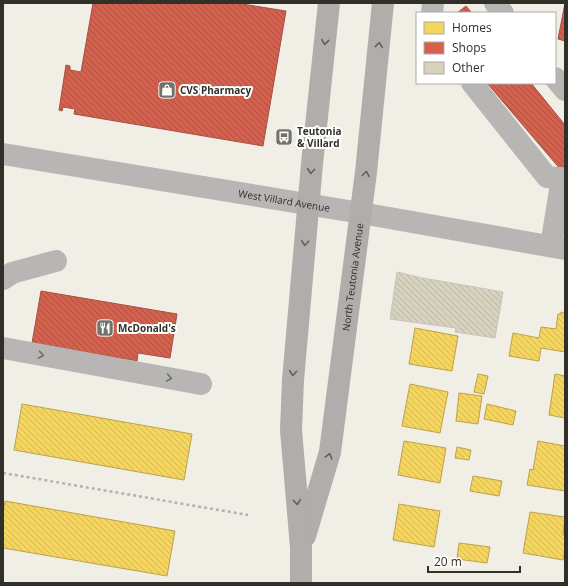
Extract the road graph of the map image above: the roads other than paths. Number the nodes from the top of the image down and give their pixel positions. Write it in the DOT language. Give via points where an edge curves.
graph roads {
  1 [pos="329,3"];
  2 [pos="383,3"];
  3 [pos="495,3"];
  4 [pos="502,12"];
  5 [pos="556,79"];
  6 [pos="473,84"];
  7 [pos="565,90"];
  8 [pos="3,154"];
  9 [pos="564,178"];
  10 [pos="308,204"];
  11 [pos="361,213"];
  12 [pos="558,247"];
  13 [pos="56,262"];
  14 [pos="6,274"];
  15 [pos="3,348"];
  16 [pos="201,384"];
  17 [pos="301,547"];
  18 [pos="301,583"];
  1 -- 10 [label="main road, North Teutonia Avenue, one-way"];
  11 -- 2 [label="main road, North Teutonia Avenue, one-way"];
  3 -- 4 [label="street"];
  5 -- 7 [label="street"];
  6 -- 9 [label="street" via="547,177"];
  8 -- 10 [label="street, West Villard Avenue"];
  9 -- 12 [label="street"];
  10 -- 11 [label="street, West Villard Avenue"];
  10 -- 17 [label="main road, North Teutonia Avenue, one-way" via="290,430"];
  11 -- 12 [label="street, West Villard Avenue"];
  17 -- 11 [label="main road, North Teutonia Avenue, one-way" via="330,452"];
  13 -- 14 [label="street"];
  15 -- 16 [label="street, one-way"];
  17 -- 18 [label="main road, North Teutonia Avenue"];
}
